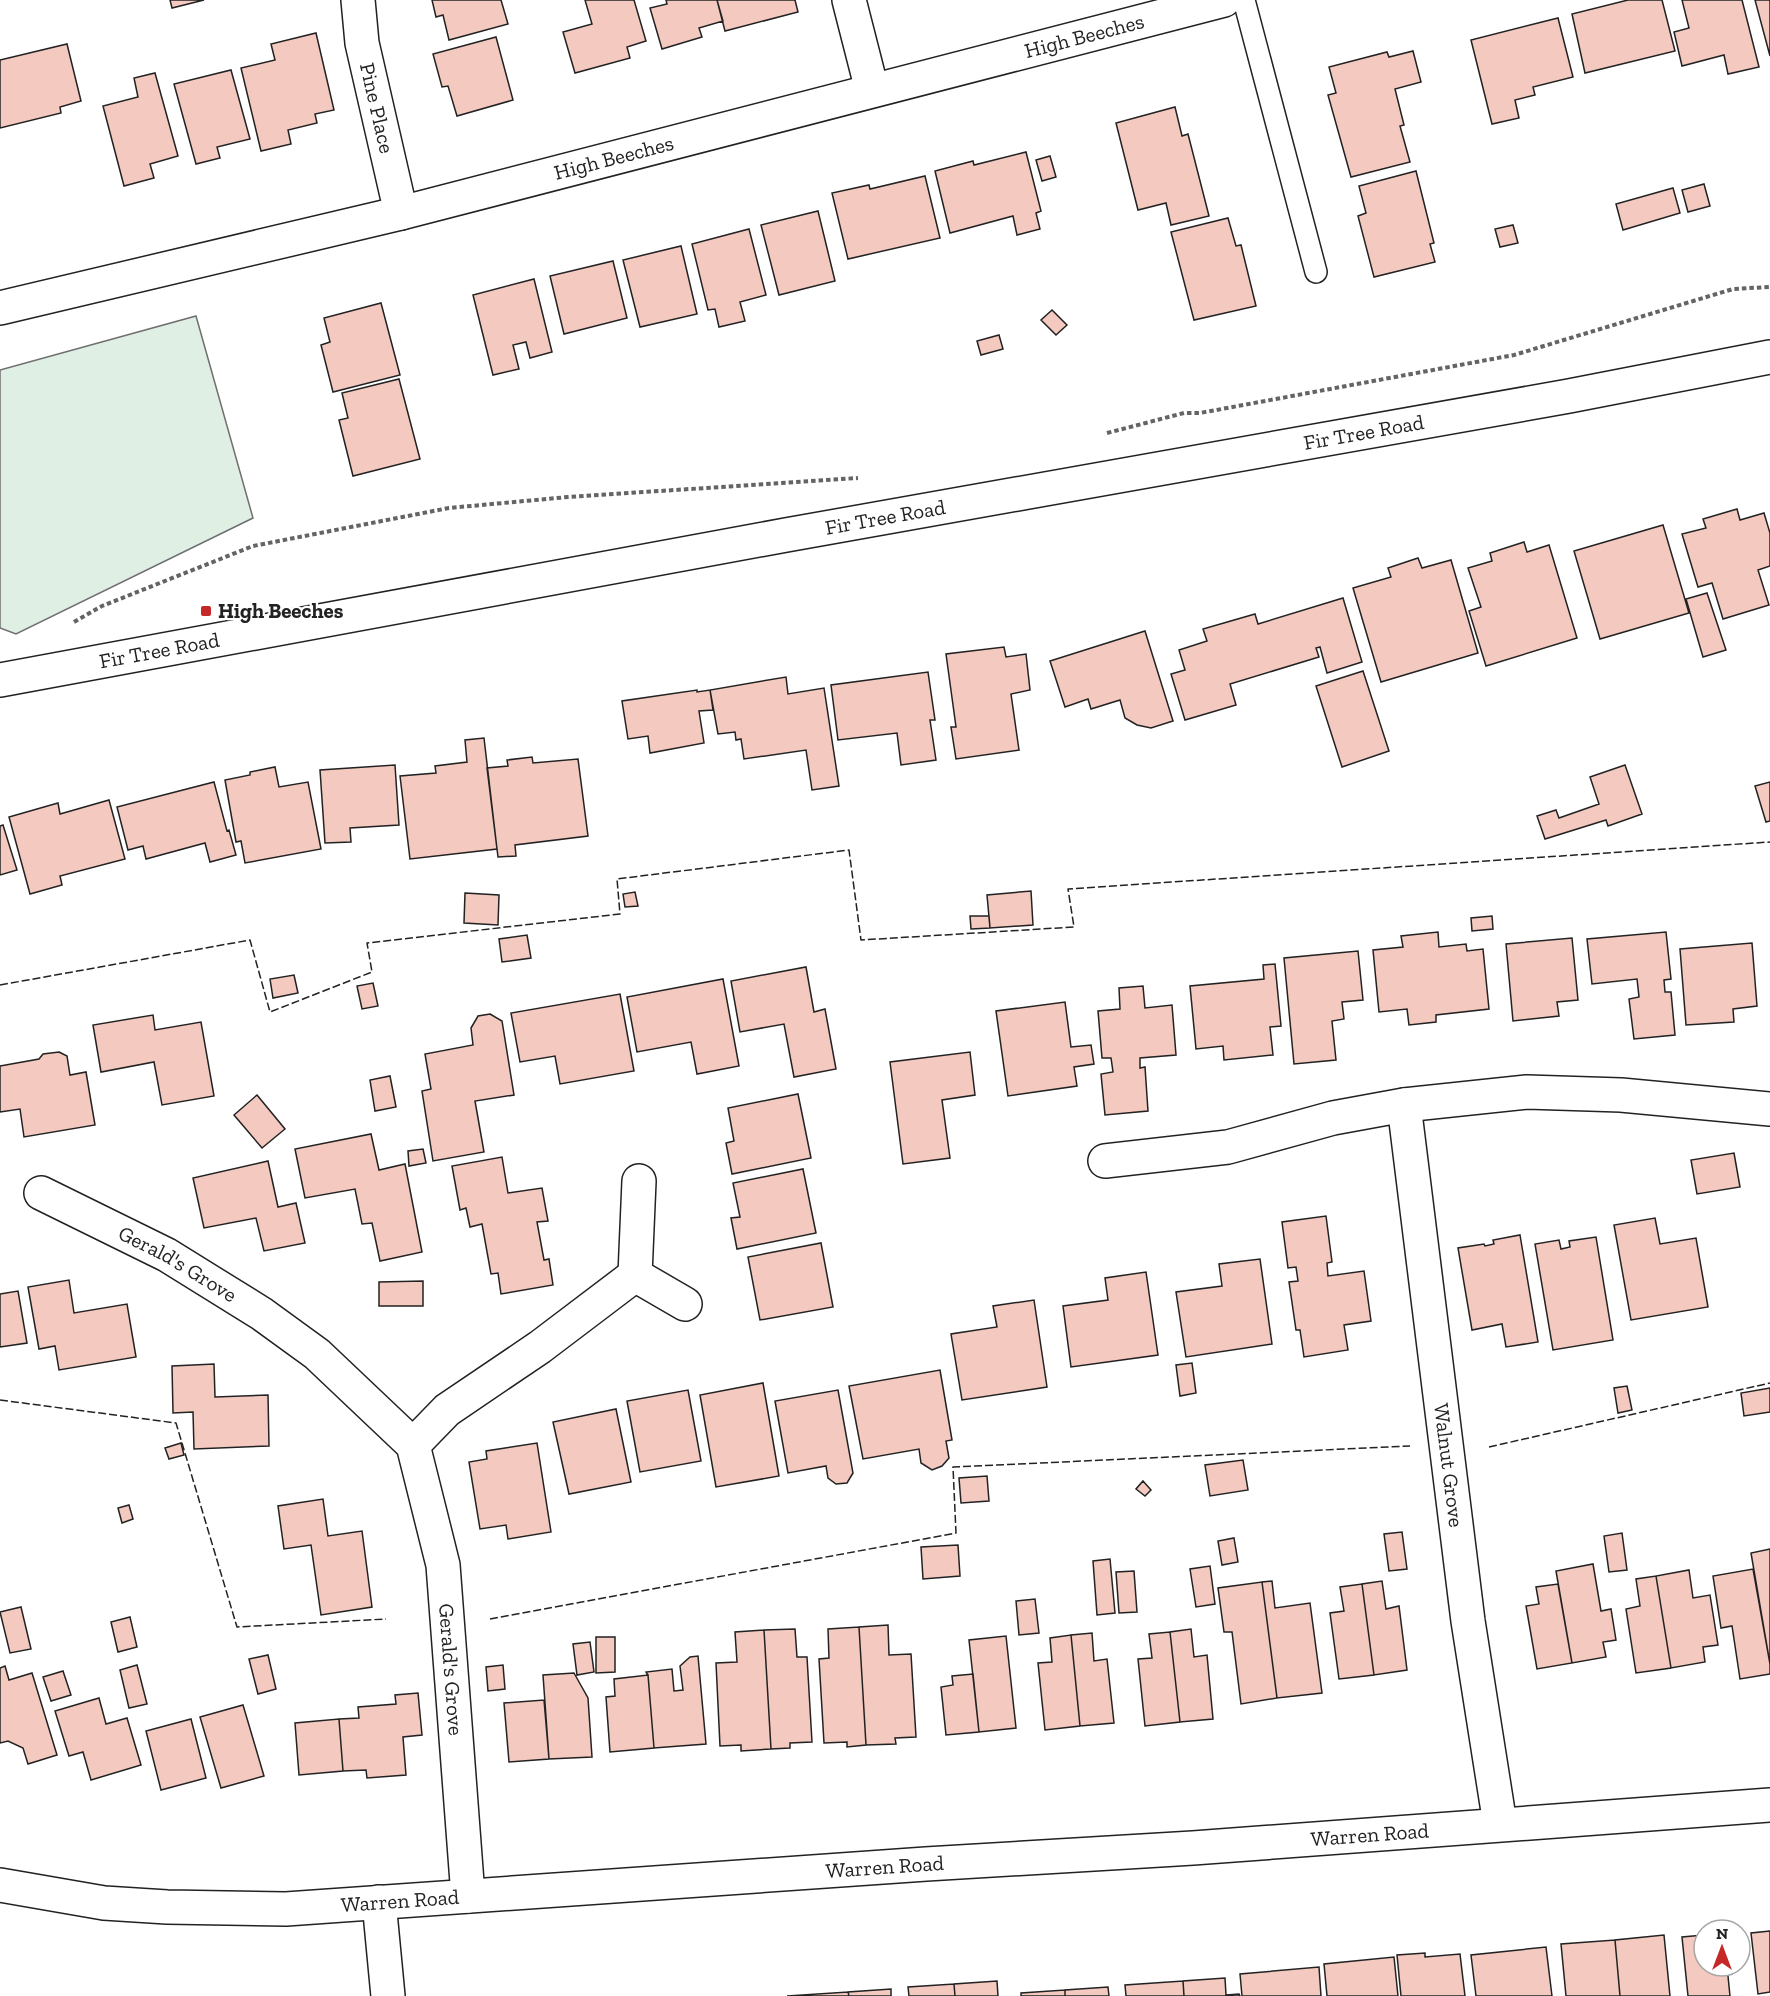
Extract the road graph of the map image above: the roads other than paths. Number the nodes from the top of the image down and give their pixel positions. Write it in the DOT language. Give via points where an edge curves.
graph roads {
  1 [pos="358,0"];
  2 [pos="849,0"];
  3 [pos="1224,0"];
  4 [pos="1245,0"];
  5 [pos="872,90"];
  6 [pos="401,213"];
  7 [pos="1316,272"];
  8 [pos="0,308"];
  9 [pos="1770,357"];
  10 [pos="0,680"];
  11 [pos="1404,1105"];
  12 [pos="1770,1110"];
  13 [pos="1105,1161"];
  14 [pos="639,1181"];
  15 [pos="41,1193"];
  16 [pos="635,1275"];
  17 [pos="685,1304"];
  18 [pos="413,1445"];
  19 [pos="1770,1805"];
  20 [pos="1500,1824"];
  21 [pos="0,1885"];
  22 [pos="468,1896"];
  23 [pos="379,1902"];
  24 [pos="388,1996"];
  1 -- 6 [label="street, Pine Place" via="362,43"];
  2 -- 5 [label="street"];
  3 -- 5 [label="street, High Beeches"];
  4 -- 7 [label="lane"];
  5 -- 6 [label="street, High Beeches"];
  6 -- 8 [label="street, High Beeches"];
  9 -- 10 [label="street, Fir Tree Road"];
  11 -- 12 [label="street" via="1527,1092 1621,1095"];
  11 -- 13 [label="street" via="1333,1118 1228,1147"];
  11 -- 20 [label="street, Walnut Grove" via="1468,1621"];
  14 -- 16 [label="street"];
  15 -- 18 [label="street, Gerald's Grove" via="167,1255 262,1314 316,1353"];
  16 -- 17 [label="street"];
  16 -- 18 [label="street" via="540,1347 447,1410"];
  18 -- 22 [label="street, Gerald's Grove" via="443,1565"];
  19 -- 20 [label="street, Warren Road"];
  20 -- 22 [label="street, Warren Road"];
  21 -- 23 [label="street, Warren Road" via="104,1903 167,1907 286,1909"];
  22 -- 23 [label="street, Warren Road"];
  23 -- 24 [label="street"];
}
